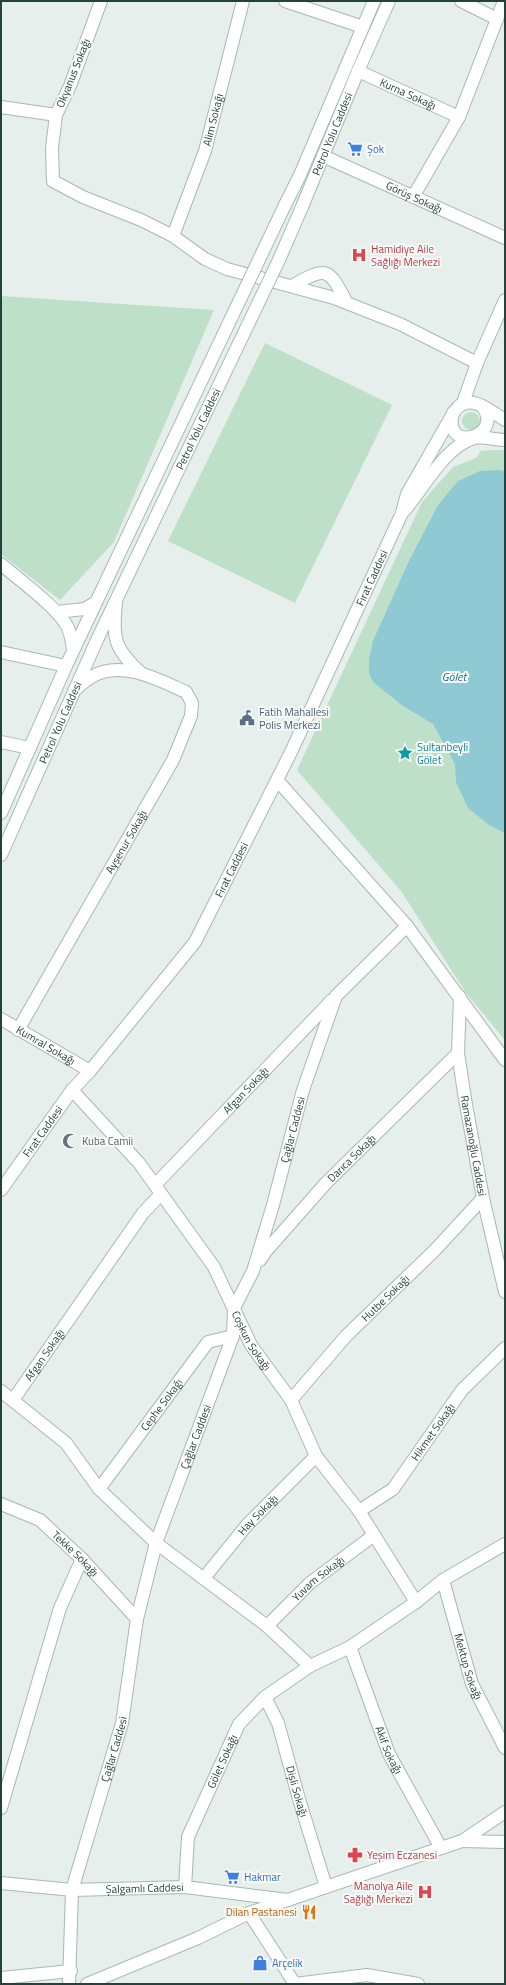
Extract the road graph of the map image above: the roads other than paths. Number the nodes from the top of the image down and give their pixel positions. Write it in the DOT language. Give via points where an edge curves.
graph roads {
  1 [pos="101,1"];
  2 [pos="243,1"];
  3 [pos="285,1"];
  4 [pos="374,1"];
  5 [pos="389,1"];
  6 [pos="461,1"];
  7 [pos="504,1"];
  8 [pos="497,19"];
  9 [pos="363,26"];
  10 [pos="358,70"];
  11 [pos="1,107"];
  12 [pos="56,115"];
  13 [pos="458,117"];
  14 [pos="324,156"];
  15 [pos="413,198"];
  16 [pos="173,236"];
  17 [pos="505,238"];
  18 [pos="292,286"];
  19 [pos="347,303"];
  20 [pos="503,308"];
  21 [pos="477,364"];
  22 [pos="463,403"];
  23 [pos="481,405"];
  24 [pos="454,412"];
  25 [pos="505,420"];
  26 [pos="475,438"];
  27 [pos="505,440"];
  28 [pos="402,513"];
  29 [pos="1,564"];
  30 [pos="116,600"];
  31 [pos="95,603"];
  32 [pos="57,612"];
  33 [pos="73,650"];
  34 [pos="1,652"];
  35 [pos="66,666"];
  36 [pos="141,673"];
  37 [pos="74,691"];
  38 [pos="1,742"];
  39 [pos="30,748"];
  40 [pos="278,780"];
  41 [pos="1,813"];
  42 [pos="1,855"];
  43 [pos="407,926"];
  44 [pos="336,996"];
  45 [pos="460,997"];
  46 [pos="1,1019"];
  47 [pos="18,1030"];
  48 [pos="458,1053"];
  49 [pos="505,1060"];
  50 [pos="90,1071"];
  51 [pos="72,1090"];
  52 [pos="1,1190"];
  53 [pos="158,1190"];
  54 [pos="483,1198"];
  55 [pos="253,1271"];
  56 [pos="505,1292"];
  57 [pos="234,1308"];
  58 [pos="233,1336"];
  59 [pos="505,1348"];
  60 [pos="1,1391"];
  61 [pos="13,1400"];
  62 [pos="290,1400"];
  63 [pos="316,1456"];
  64 [pos="99,1488"];
  65 [pos="1,1504"];
  66 [pos="358,1511"];
  67 [pos="374,1535"];
  68 [pos="156,1543"];
  69 [pos="505,1544"];
  70 [pos="82,1559"];
  71 [pos="204,1578"];
  72 [pos="442,1580"];
  73 [pos="416,1602"];
  74 [pos="137,1620"];
  75 [pos="266,1626"];
  76 [pos="350,1647"];
  77 [pos="310,1666"];
  78 [pos="265,1697"];
  79 [pos="505,1748"];
  80 [pos="1,1808"];
  81 [pos="505,1812"];
  82 [pos="462,1841"];
  83 [pos="505,1842"];
  84 [pos="441,1848"];
  85 [pos="1,1883"];
  86 [pos="185,1887"];
  87 [pos="326,1887"];
  88 [pos="72,1890"];
  89 [pos="288,1900"];
  90 [pos="249,1912"];
  91 [pos="71,1971"];
  92 [pos="1,1978"];
  93 [pos="316,1982"];
  94 [pos="412,1983"];
  95 [pos="69,1984"];
  96 [pos="87,1984"];
  97 [pos="295,1984"];
  1 -- 12 [label="street, Okyanus Sokağı" via="70,86"];
  2 -- 16 [label="street, Alim Sokağı" via="205,151"];
  3 -- 9 [label="street"];
  4 -- 9 [label="street, Petrol Yolu Caddesi"];
  5 -- 10 [label="street, Petrol Yolu Caddesi"];
  6 -- 8 [label="street"];
  7 -- 8 [label="street"];
  8 -- 13 [label="street"];
  9 -- 31 [label="street, Petrol Yolu Caddesi, bridge" via="300,175"];
  10 -- 13 [label="street, Kurna Sokağı"];
  10 -- 14 [label="street, Petrol Yolu Caddesi"];
  11 -- 12 [label="street, Okyanus Sokağı"];
  12 -- 16 [label="street" via="52,148 53,181 83,197 142,220"];
  13 -- 15 [label="street"];
  14 -- 15 [label="street, Görüş Sokağı"];
  14 -- 30 [label="street, Petrol Yolu Caddesi, bridge" via="278,262"];
  15 -- 17 [label="street, Görüş Sokağı"];
  16 -- 18 [label="street" via="205,259 227,268"];
  18 -- 19 [label="street"];
  18 -- 19 [label="street" via="315,273 322,272 330,275 336,282"];
  19 -- 21 [label="street" via="400,324"];
  20 -- 21 [label="street"];
  21 -- 22 [label="street"];
  22 -- 23 [label="street" via="469,401"];
  22 -- 24 [label="street"];
  23 -- 25 [label="street"];
  23 -- 26 [label="street" via="488,415 489,422 485,432"];
  24 -- 26 [label="street" via="452,418 455,430 464,437"];
  24 -- 28 [label="street" via="407,494"];
  26 -- 27 [label="street"];
  26 -- 28 [label="street" via="457,448 445,459"];
  28 -- 40 [label="street, Fırat Caddesi"];
  29 -- 32 [label="street"];
  30 -- 36 [label="street" via="114,637 122,654"];
  30 -- 37 [label="street, Petrol Yolu Caddesi"];
  31 -- 32 [label="street" via="84,609"];
  31 -- 33 [label="street, Petrol Yolu Caddesi"];
  32 -- 33 [label="street" via="67,625"];
  33 -- 35 [label="street, Petrol Yolu Caddesi"];
  34 -- 35 [label="street"];
  35 -- 39 [label="street, Petrol Yolu Caddesi"];
  36 -- 37 [label="street" via="121,670 98,674"];
  36 -- 47 [label="street, Ayşenur Sokağı" via="186,692 192,703 191,716 172,760"];
  37 -- 42 [label="street, Petrol Yolu Caddesi"];
  38 -- 39 [label="street"];
  39 -- 41 [label="street, Petrol Yolu Caddesi"];
  40 -- 43 [label="street"];
  40 -- 50 [label="street, Fırat Caddesi" via="195,942"];
  43 -- 44 [label="street, Çağlar Caddesi"];
  43 -- 45 [label="street"];
  44 -- 53 [label="street, Afgan Sokağı"];
  44 -- 55 [label="street, Çağlar Caddesi" via="303,1090"];
  45 -- 48 [label="street, Ramazanoğlu Caddesi"];
  45 -- 49 [label="street"];
  46 -- 47 [label="street, Kumral Sokağı"];
  47 -- 50 [label="street, Kumral Sokağı"];
  48 -- 54 [label="street, Ramazanoğlu Caddesi"];
  48 -- 55 [label="street, Darıca Sokağı" via="326,1183 266,1251"];
  50 -- 51 [label="street, Fırat Caddesi"];
  51 -- 52 [label="street, Fırat Caddesi"];
  51 -- 53 [label="street, Coşkun Sokağı" via="139,1163"];
  53 -- 57 [label="street, Coşkun Sokağı" via="214,1266"];
  53 -- 61 [label="street, Afgan Sokağı"];
  54 -- 56 [label="street, Ramazanoğlu Caddesi"];
  54 -- 62 [label="street, Hutbe Sokağı" via="435,1250 346,1336"];
  55 -- 57 [label="street, Çağlar Caddesi"];
  57 -- 58 [label="street, Çağlar Caddesi"];
  57 -- 62 [label="street, Coşkun Sokağı" via="251,1345"];
  58 -- 64 [label="street, Cephe Sokağı" via="208,1342"];
  58 -- 68 [label="street, Çağlar Caddesi"];
  59 -- 66 [label="street, Hikmet Sokağı" via="462,1390 393,1489"];
  60 -- 61 [label="street"];
  61 -- 64 [label="street" via="66,1443"];
  62 -- 63 [label="street, Coşkun Sokağı"];
  63 -- 66 [label="street, Coşkun Sokağı"];
  63 -- 71 [label="street, Hay Sokağı" via="247,1525"];
  64 -- 68 [label="street"];
  65 -- 70 [label="street, Tekke Sokağı" via="40,1520"];
  66 -- 67 [label="street, Coşkun Sokağı"];
  67 -- 73 [label="street, Coşkun Sokağı"];
  67 -- 75 [label="street, Yuvam Sokağı" via="310,1583"];
  68 -- 71 [label="street"];
  68 -- 74 [label="street, Çağlar Caddesi"];
  69 -- 72 [label="street, Gölet Sokağı"];
  70 -- 74 [label="street, Tekke Sokağı"];
  70 -- 80 [label="street" via="60,1608"];
  71 -- 75 [label="street"];
  72 -- 73 [label="street, Gölet Sokağı"];
  72 -- 79 [label="street, Mektup Sokağı" via="472,1684"];
  73 -- 76 [label="street, Gölet Sokağı"];
  74 -- 88 [label="street, Çağlar Caddesi" via="122,1722"];
  75 -- 77 [label="street"];
  76 -- 77 [label="street, Gölet Sokağı"];
  76 -- 84 [label="street, Akif Sokağı" via="389,1754"];
  77 -- 78 [label="street, Gölet Sokağı"];
  78 -- 86 [label="street, Gölet Sokağı" via="239,1724 188,1837"];
  78 -- 87 [label="street, Dişli Sokağı" via="278,1723"];
  81 -- 82 [label="street, Şalgamlı Caddesi"];
  82 -- 83 [label="street"];
  82 -- 84 [label="street, Şalgamlı Caddesi"];
  84 -- 87 [label="street, Şalgamlı Caddesi"];
  85 -- 88 [label="street, Şalgamlı Caddesi"];
  86 -- 88 [label="street, Şalgamlı Caddesi"];
  86 -- 89 [label="street, Şalgamlı Caddesi"];
  87 -- 89 [label="street, Şalgamlı Caddesi"];
  88 -- 91 [label="street, Çağlar Caddesi"];
  89 -- 90 [label="street, Şalgamlı Caddesi"];
  90 -- 96 [label="street, Şalgamlı Caddesi" via="198,1938"];
  90 -- 97 [label="street"];
  91 -- 92 [label="street"];
  91 -- 95 [label="street, Çağlar Caddesi"];
  93 -- 94 [label="street" via="367,1975"];
  93 -- 97 [label="street"];
}
